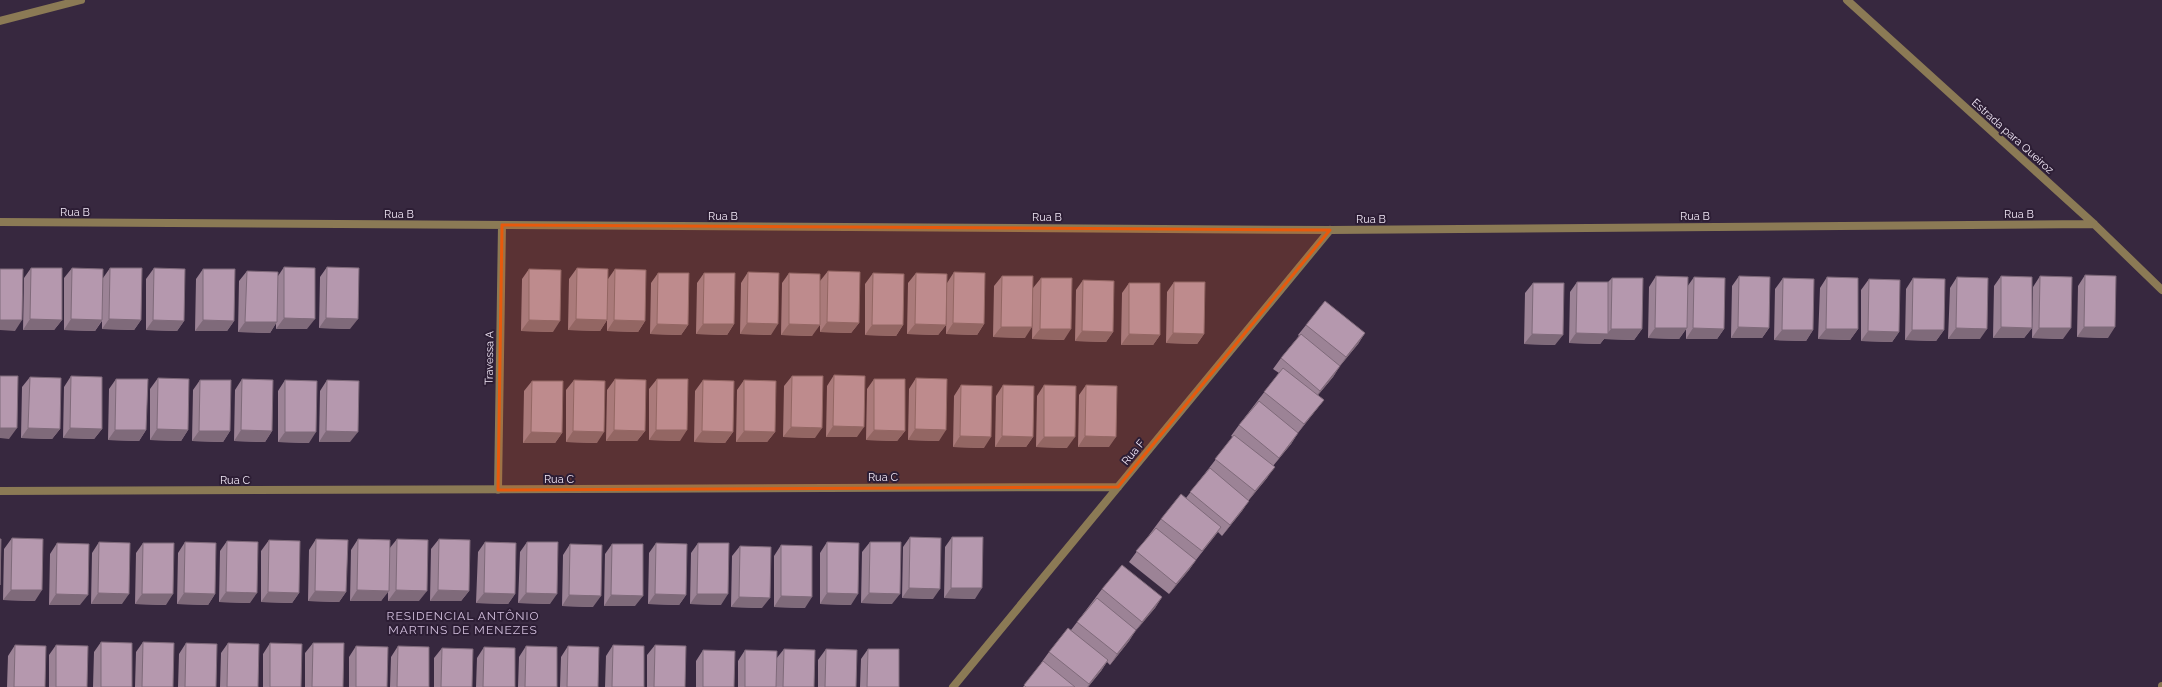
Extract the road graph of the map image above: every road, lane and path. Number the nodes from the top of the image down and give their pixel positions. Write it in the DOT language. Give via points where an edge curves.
graph roads {
  1 [pos="81,0"];
  2 [pos="1847,0"];
  3 [pos="0,21"];
  4 [pos="0,222"];
  5 [pos="2094,224"];
  6 [pos="502,226"];
  7 [pos="1330,230"];
  8 [pos="2162,290"];
  9 [pos="1118,488"];
  10 [pos="498,490"];
  11 [pos="0,491"];
  12 [pos="953,687"];
  1 -- 3 [label="street"];
  2 -- 5 [label="street, Estrada para Queiroz"];
  4 -- 6 [label="street, Rua B"];
  5 -- 7 [label="street, Rua B"];
  5 -- 8 [label="street, Estrada para Queiroz"];
  6 -- 7 [label="street, Rua B"];
  6 -- 10 [label="street, Travessa A"];
  7 -- 9 [label="street, Rua F"];
  9 -- 10 [label="street, Rua C"];
  9 -- 12 [label="street, Rua F"];
  10 -- 11 [label="street, Rua C"];
}
